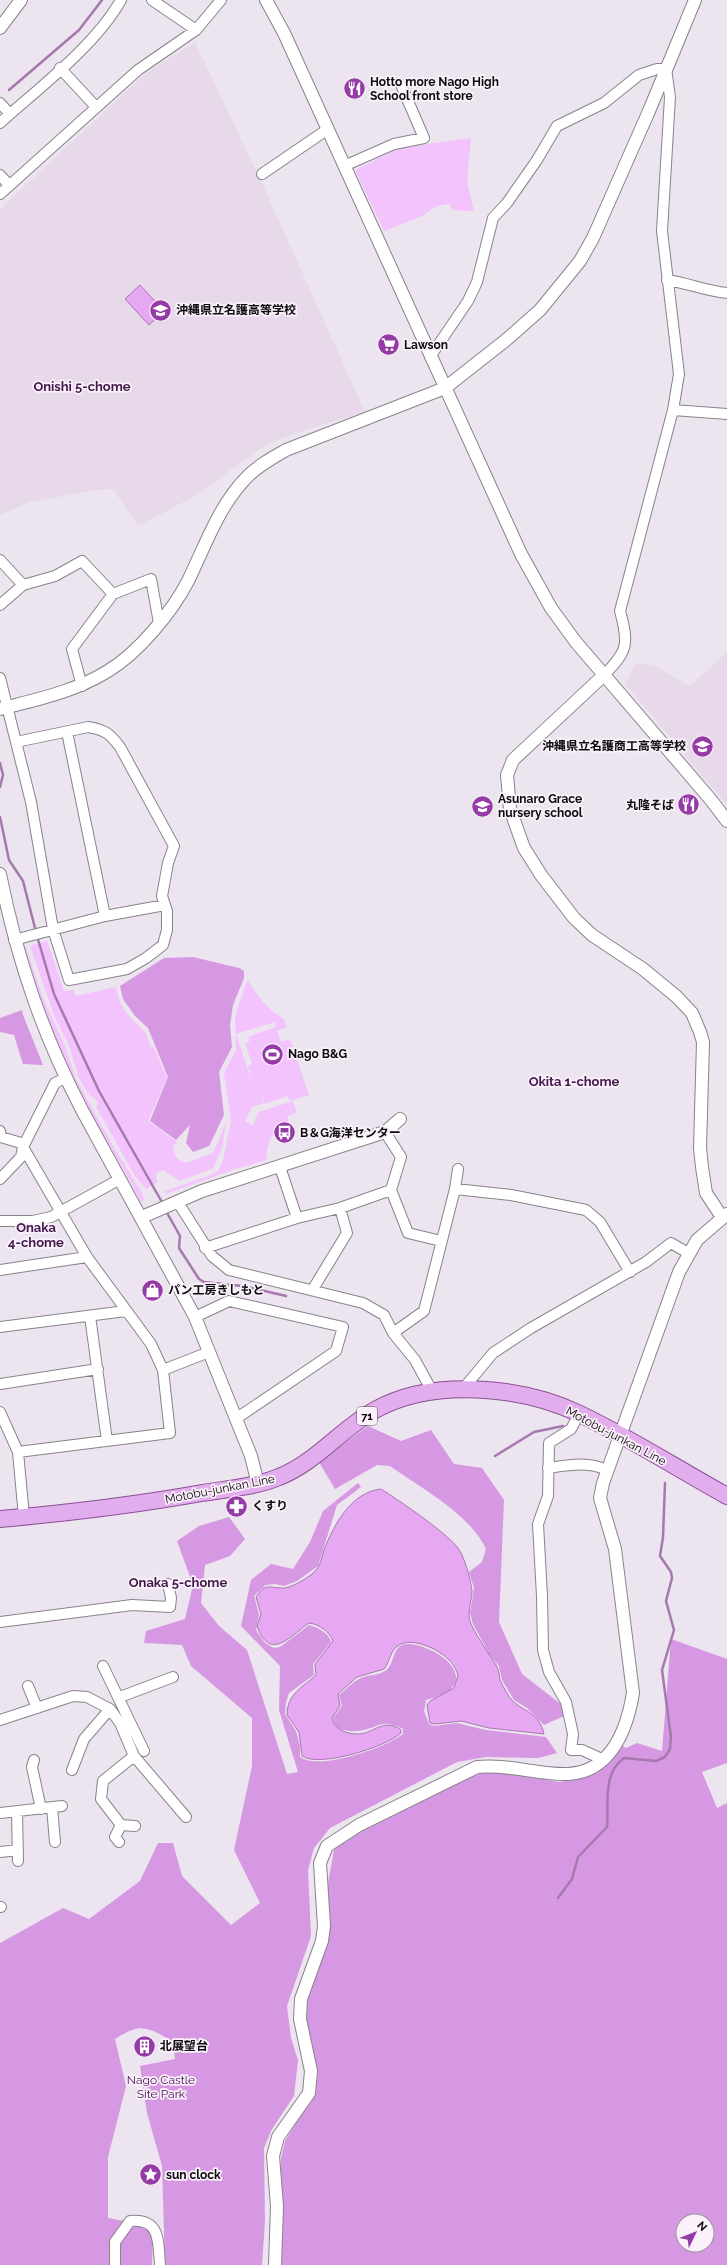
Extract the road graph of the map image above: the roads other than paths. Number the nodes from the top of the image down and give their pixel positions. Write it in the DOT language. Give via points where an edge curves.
graph roads {
  1 [pos="21,0"];
  2 [pos="121,0"];
  3 [pos="152,0"];
  4 [pos="221,0"];
  5 [pos="266,0"];
  6 [pos="695,0"];
  7 [pos="0,28"];
  8 [pos="196,30"];
  9 [pos="60,68"];
  10 [pos="666,69"];
  11 [pos="402,87"];
  12 [pos="0,103"];
  13 [pos="96,107"];
  14 [pos="10,114"];
  15 [pos="0,123"];
  16 [pos="328,129"];
  17 [pos="344,166"];
  18 [pos="262,174"];
  19 [pos="0,175"];
  20 [pos="10,185"];
  21 [pos="0,194"];
  22 [pos="667,280"];
  23 [pos="727,293"];
  24 [pos="430,357"];
  25 [pos="445,388"];
  26 [pos="673,410"];
  27 [pos="727,414"];
  28 [pos="0,560"];
  29 [pos="23,585"];
  30 [pos="113,594"];
  31 [pos="0,605"];
  32 [pos="159,623"];
  33 [pos="604,675"];
  34 [pos="0,678"];
  35 [pos="82,686"];
  36 [pos="3,708"];
  37 [pos="67,732"];
  38 [pos="16,742"];
  39 [pos="727,821"];
  40 [pos="0,874"];
  41 [pos="165,905"];
  42 [pos="105,916"];
  43 [pos="48,931"];
  44 [pos="14,940"];
  45 [pos="65,1078"];
  46 [pos="400,1119"];
  47 [pos="385,1132"];
  48 [pos="0,1135"];
  49 [pos="23,1147"];
  50 [pos="280,1167"];
  51 [pos="458,1169"];
  52 [pos="0,1179"];
  53 [pos="120,1179"];
  54 [pos="455,1189"];
  55 [pos="391,1190"];
  56 [pos="174,1202"];
  57 [pos="340,1208"];
  58 [pos="59,1211"];
  59 [pos="147,1215"];
  60 [pos="724,1215"];
  61 [pos="297,1218"];
  62 [pos="0,1221"];
  63 [pos="441,1241"];
  64 [pos="205,1248"];
  65 [pos="688,1253"];
  66 [pos="87,1257"];
  67 [pos="0,1270"];
  68 [pos="630,1272"];
  69 [pos="312,1289"];
  70 [pos="126,1311"];
  71 [pos="90,1316"];
  72 [pos="195,1317"];
  73 [pos="0,1327"];
  74 [pos="393,1333"];
  75 [pos="210,1352"];
  76 [pos="98,1369"];
  77 [pos="163,1370"];
  78 [pos="0,1384"];
  79 [pos="463,1390"];
  80 [pos="432,1391"];
  81 [pos="0,1412"];
  82 [pos="579,1414"];
  83 [pos="237,1418"];
  84 [pos="621,1436"];
  85 [pos="107,1441"];
  86 [pos="18,1452"];
  87 [pos="548,1468"];
  88 [pos="607,1470"];
  89 [pos="258,1484"];
  90 [pos="727,1496"];
  91 [pos="24,1517"];
  92 [pos="0,1519"];
  93 [pos="168,1584"];
  94 [pos="0,1622"];
  95 [pos="103,1666"];
  96 [pos="173,1677"];
  97 [pos="28,1686"];
  98 [pos="120,1697"];
  99 [pos="37,1708"];
  100 [pos="110,1709"];
  101 [pos="0,1720"];
  102 [pos="131,1724"];
  103 [pos="144,1751"];
  104 [pos="134,1756"];
  105 [pos="34,1760"];
  106 [pos="604,1760"];
  107 [pos="72,1770"];
  108 [pos="41,1809"];
  109 [pos="17,1812"];
  110 [pos="0,1813"];
  111 [pos="186,1817"];
  112 [pos="121,1825"];
  113 [pos="135,1826"];
  114 [pos="55,1842"];
  115 [pos="119,1842"];
  116 [pos="0,1852"];
  117 [pos="115,2265"];
  118 [pos="160,2265"];
  119 [pos="274,2265"];
  1 -- 7 [label="street"];
  2 -- 9 [label="street" via="110,20"];
  3 -- 8 [label="street"];
  4 -- 8 [label="street"];
  5 -- 16 [label="street"];
  6 -- 10 [label="street"];
  8 -- 13 [label="street" via="138,70"];
  9 -- 13 [label="street"];
  9 -- 14 [label="street"];
  10 -- 22 [label="street" via="670,97 662,231"];
  10 -- 24 [label="street" via="639,75 604,103 557,126 537,160 494,218 477,282 468,301"];
  10 -- 25 [label="street" via="609,202 580,261 540,310"];
  11 -- 17 [label="street" via="424,138 394,144"];
  12 -- 14 [label="street"];
  13 -- 20 [label="street"];
  14 -- 15 [label="street"];
  16 -- 17 [label="street"];
  16 -- 18 [label="street"];
  17 -- 24 [label="street"];
  19 -- 20 [label="street"];
  20 -- 21 [label="street"];
  22 -- 23 [label="street" via="711,292"];
  22 -- 26 [label="street" via="678,374"];
  24 -- 25 [label="street"];
  25 -- 32 [label="street" via="286,450 263,463 237,488 219,515 187,581"];
  25 -- 33 [label="street" via="521,554 551,608"];
  26 -- 27 [label="street"];
  26 -- 33 [label="street" via="620,611 626,646 620,659"];
  28 -- 29 [label="street"];
  29 -- 30 [label="street" via="55,576 82,561"];
  29 -- 31 [label="street"];
  30 -- 32 [label="street" via="152,579"];
  30 -- 35 [label="street" via="72,649"];
  32 -- 35 [label="street" via="122,661"];
  33 -- 39 [label="street" via="712,800"];
  33 -- 60 [label="street" via="513,760 507,775 510,809 524,848 574,918 592,935 649,974 692,1012 702,1042 700,1148 706,1193"];
  34 -- 36 [label="street"];
  35 -- 36 [label="street" via="44,699"];
  36 -- 38 [label="street"];
  37 -- 38 [label="street"];
  37 -- 41 [label="street" via="88,727 99,729 110,734 120,747 174,846 162,896"];
  37 -- 42 [label="street"];
  38 -- 43 [label="street" via="31,802"];
  40 -- 44 [label="street"];
  41 -- 42 [label="street"];
  41 -- 43 [label="street" via="167,930 163,945 127,969 69,980"];
  42 -- 43 [label="street"];
  43 -- 44 [label="street"];
  44 -- 45 [label="street" via="34,1006"];
  45 -- 49 [label="street" via="55,1083"];
  45 -- 53 [label="street"];
  46 -- 47 [label="street"];
  47 -- 50 [label="street"];
  47 -- 55 [label="street" via="401,1157"];
  48 -- 49 [label="street" via="21,1143"];
  49 -- 52 [label="street" via="21,1157"];
  49 -- 58 [label="street"];
  50 -- 56 [label="street" via="230,1181"];
  50 -- 61 [label="street"];
  51 -- 54 [label="street"];
  53 -- 58 [label="street"];
  53 -- 59 [label="street"];
  54 -- 63 [label="street"];
  54 -- 68 [label="street" via="511,1195 586,1210 600,1222"];
  55 -- 57 [label="street"];
  55 -- 63 [label="street" via="408,1233"];
  56 -- 59 [label="street"];
  56 -- 64 [label="street"];
  57 -- 61 [label="street"];
  57 -- 69 [label="street" via="347,1233"];
  58 -- 62 [label="street" via="51,1217 33,1221"];
  58 -- 66 [label="street"];
  59 -- 72 [label="street"];
  60 -- 65 [label="street" via="697,1240"];
  61 -- 64 [label="street"];
  63 -- 74 [label="street" via="424,1311"];
  64 -- 69 [label="street" via="229,1270"];
  65 -- 68 [label="street" via="671,1243"];
  65 -- 84 [label="street"];
  66 -- 67 [label="street"];
  66 -- 70 [label="street"];
  68 -- 79 [label="street" via="531,1328 493,1353"];
  69 -- 74 [label="street" via="363,1303 384,1315"];
  70 -- 71 [label="street"];
  70 -- 77 [label="street" via="151,1344"];
  71 -- 73 [label="street"];
  71 -- 76 [label="street"];
  72 -- 75 [label="street"];
  72 -- 83 [label="street" via="229,1301 343,1327 336,1351"];
  74 -- 80 [label="street" via="415,1360"];
  75 -- 77 [label="street"];
  75 -- 83 [label="street"];
  76 -- 78 [label="street"];
  76 -- 85 [label="street"];
  77 -- 85 [label="street" via="170,1432"];
  79 -- 80 [label="main road, Motobu-junkan Line / 71"];
  79 -- 82 [label="main road, Motobu-junkan Line / 71" via="526,1397"];
  80 -- 89 [label="main road, Motobu-junkan Line / 71" via="407,1397 375,1410 290,1472"];
  81 -- 86 [label="street"];
  82 -- 84 [label="main road, Motobu-junkan Line / 71"];
  82 -- 87 [label="street" via="571,1429 549,1443"];
  83 -- 89 [label="street" via="253,1461"];
  84 -- 88 [label="street"];
  84 -- 90 [label="main road, Motobu-junkan Line / 71"];
  85 -- 86 [label="street"];
  86 -- 91 [label="street"];
  87 -- 88 [label="street" via="576,1464 598,1466"];
  87 -- 106 [label="street" via="548,1496 538,1524 543,1650 549,1672 566,1702 573,1734 571,1750 582,1750"];
  88 -- 106 [label="street" via="600,1498 615,1549 633,1693 630,1712 622,1733"];
  89 -- 91 [label="main road, Motobu-junkan Line / 71" via="87,1511"];
  91 -- 92 [label="main road, Motobu-junkan Line / 71"];
  93 -- 94 [label="street" via="170,1607 132,1605"];
  95 -- 98 [label="street"];
  96 -- 98 [label="street"];
  97 -- 99 [label="street"];
  98 -- 102 [label="street"];
  99 -- 100 [label="street" via="73,1696 87,1697"];
  99 -- 101 [label="street"];
  100 -- 102 [label="street"];
  100 -- 107 [label="street" via="84,1739"];
  102 -- 103 [label="street"];
  102 -- 104 [label="street"];
  104 -- 111 [label="street"];
  104 -- 112 [label="street" via="103,1781 101,1799"];
  105 -- 108 [label="street" via="32,1767"];
  106 -- 119 [label="street" via="581,1772 567,1774 496,1765 477,1767 372,1818 327,1846 320,1863 324,1926 322,1941 301,1999 300,2019 310,2071 309,2093 278,2137 273,2156 277,2206"];
  108 -- 109 [label="street"];
  108 -- 114 [label="street" via="57,1806"];
  109 -- 110 [label="street"];
  109 -- 116 [label="street" via="18,1856"];
  112 -- 113 [label="street"];
  112 -- 115 [label="street" via="116,1837"];
  117 -- 118 [label="street" via="115,2242 130,2221 141,2220 155,2229"];
}
